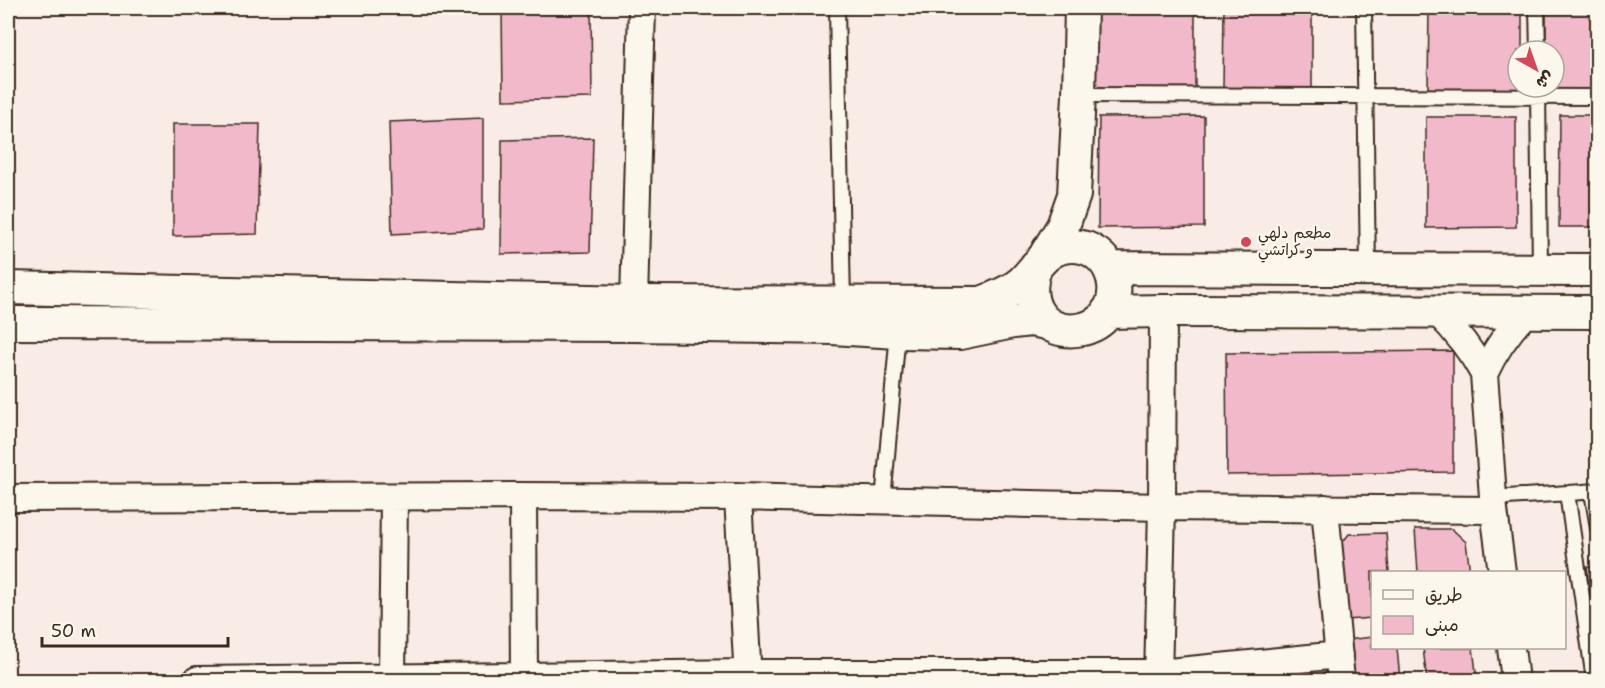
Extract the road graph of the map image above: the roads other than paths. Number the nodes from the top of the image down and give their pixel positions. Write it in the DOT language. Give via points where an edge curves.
graph roads {
  1 [pos="642,8"];
  2 [pos="837,8"];
  3 [pos="1081,8"];
  4 [pos="1364,8"];
  5 [pos="1538,8"];
  6 [pos="1538,39"];
  7 [pos="1506,93"];
  8 [pos="1566,94"];
  9 [pos="1079,95"];
  10 [pos="1366,95"];
  11 [pos="1598,97"];
  12 [pos="1538,99"];
  13 [pos="1074,195"];
  14 [pos="1041,260"];
  15 [pos="1107,263"];
  16 [pos="1368,269"];
  17 [pos="1539,270"];
  18 [pos="1598,270"];
  19 [pos="8,288"];
  20 [pos="633,302"];
  21 [pos="843,302"];
  22 [pos="1163,310"];
  23 [pos="1107,312"];
  24 [pos="1437,312"];
  25 [pos="1527,312"];
  26 [pos="1598,312"];
  27 [pos="8,323"];
  28 [pos="1047,323"];
  29 [pos="898,332"];
  30 [pos="1484,374"];
  31 [pos="1595,491"];
  32 [pos="1568,493"];
  33 [pos="523,496"];
  34 [pos="394,497"];
  35 [pos="738,497"];
  36 [pos="8,498"];
  37 [pos="883,501"];
  38 [pos="1494,504"];
  39 [pos="1162,507"];
  40 [pos="1325,507"];
  41 [pos="1598,528"];
  42 [pos="1502,571"];
  43 [pos="1511,649"];
  44 [pos="1339,655"];
  45 [pos="524,676"];
  46 [pos="748,677"];
  47 [pos="955,677"];
  48 [pos="1159,677"];
  49 [pos="392,678"];
  50 [pos="628,678"];
  51 [pos="197,681"];
  52 [pos="1341,681"];
  53 [pos="1515,681"];
  54 [pos="1594,681"];
  1 -- 20 [label="street"];
  2 -- 21 [label="lane"];
  3 -- 9 [label="street"];
  4 -- 10 [label="lane"];
  5 -- 6 [label="lane"];
  7 -- 10 [label="lane"];
  8 -- 11 [label="lane"];
  9 -- 10 [label="lane"];
  9 -- 13 [label="street"];
  10 -- 16 [label="lane"];
  12 -- 17 [label="lane"];
  13 -- 14 [label="street" via="1063,226"];
  13 -- 15 [label="street" via="1084,229"];
  14 -- 15 [label="street" via="1060,247 1075,246 1091,249"];
  14 -- 21 [label="street" via="1011,291 982,303"];
  14 -- 28 [label="street" via="1031,278 1031,296"];
  15 -- 16 [label="street"];
  15 -- 23 [label="street" via="1115,290"];
  16 -- 17 [label="street"];
  17 -- 18 [label="street"];
  19 -- 20 [label="street"];
  20 -- 21 [label="street"];
  22 -- 23 [label="street"];
  22 -- 24 [label="street"];
  22 -- 39 [label="street"];
  23 -- 28 [label="street" via="1098,322 1072,331"];
  24 -- 25 [label="street"];
  24 -- 30 [label="street" via="1464,340"];
  25 -- 26 [label="street"];
  25 -- 30 [label="street" via="1502,340"];
  27 -- 29 [label="street" via="597,324"];
  28 -- 29 [label="street" via="1030,320 960,333"];
  29 -- 37 [label="lane"];
  30 -- 38 [label="street"];
  31 -- 32 [label="lane"];
  31 -- 41 [label="lane"];
  32 -- 38 [label="lane"];
  32 -- 54 [label="lane"];
  33 -- 34 [label="street"];
  33 -- 35 [label="street"];
  33 -- 45 [label="street"];
  34 -- 36 [label="street"];
  34 -- 49 [label="street"];
  35 -- 37 [label="street"];
  35 -- 46 [label="street"];
  37 -- 39 [label="street"];
  38 -- 40 [label="street"];
  38 -- 42 [label="street"];
  39 -- 40 [label="street"];
  39 -- 48 [label="street"];
  40 -- 44 [label="street"];
  43 -- 53 [label="street"];
  44 -- 48 [label="street"];
  44 -- 52 [label="street"];
  45 -- 49 [label="street"];
  45 -- 50 [label="street"];
  46 -- 47 [label="street"];
  46 -- 50 [label="street"];
  47 -- 48 [label="street"];
  49 -- 51 [label="street"];
}
